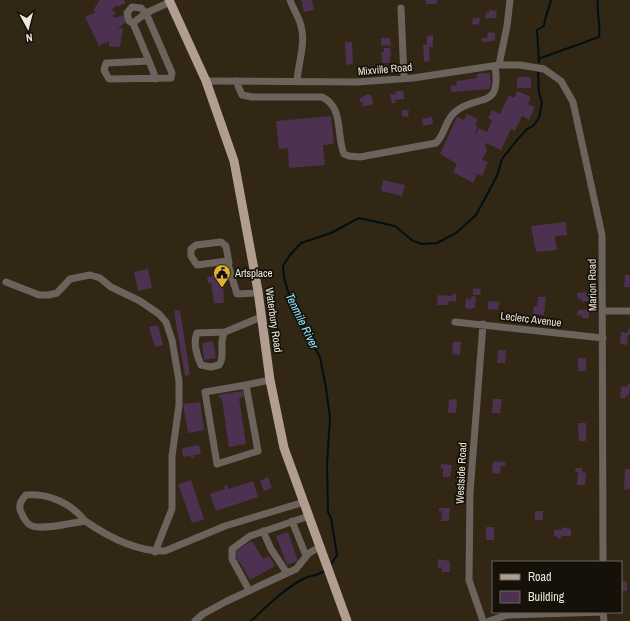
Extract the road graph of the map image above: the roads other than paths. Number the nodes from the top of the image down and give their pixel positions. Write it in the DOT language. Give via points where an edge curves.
graph roads {
  1 [pos="290,0"];
  2 [pos="510,0"];
  3 [pos="170,1"];
  4 [pos="401,8"];
  5 [pos="146,13"];
  6 [pos="133,23"];
  7 [pos="149,61"];
  8 [pos="497,65"];
  9 [pos="404,78"];
  10 [pos="156,79"];
  11 [pos="206,81"];
  12 [pos="236,81"];
  13 [pos="297,82"];
  14 [pos="229,264"];
  15 [pos="6,282"];
  16 [pos="258,293"];
  17 [pos="604,311"];
  18 [pos="630,311"];
  19 [pos="261,317"];
  20 [pos="455,322"];
  21 [pos="483,324"];
  22 [pos="225,332"];
  23 [pos="603,338"];
  24 [pos="270,380"];
  25 [pos="246,385"];
  26 [pos="304,502"];
  27 [pos="309,516"];
  28 [pos="85,521"];
  29 [pos="292,521"];
  30 [pos="263,531"];
  31 [pos="320,547"];
  32 [pos="155,552"];
  33 [pos="306,556"];
  34 [pos="603,561"];
  35 [pos="287,573"];
  36 [pos="249,590"];
  37 [pos="555,613"];
  38 [pos="195,621"];
  39 [pos="347,621"];
  40 [pos="483,621"];
  41 [pos="489,621"];
  1 -- 13 [label="street" via="303,35"];
  2 -- 8 [label="street" via="507,26"];
  3 -- 5 [label="street"];
  3 -- 11 [label="main road, Waterbury Road"];
  4 -- 9 [label="street"];
  5 -- 6 [label="street"];
  5 -- 6 [label="street" via="137,7 129,10 128,18"];
  5 -- 10 [label="street" via="172,73 170,78"];
  6 -- 7 [label="street"];
  7 -- 10 [label="street"];
  7 -- 10 [label="street" via="108,63 105,65 104,74 108,79"];
  8 -- 9 [label="street, Mixville Road"];
  8 -- 12 [label="street" via="496,79 489,98 454,112 441,139 436,143 360,156 344,154 336,113 329,100 322,97 242,95"];
  8 -- 17 [label="street, Marion Road" via="535,66 544,69 561,81 573,102 600,218"];
  9 -- 13 [label="street, Mixville Road" via="357,82"];
  11 -- 12 [label="street, Mixville Road"];
  11 -- 16 [label="main road, Waterbury Road" via="234,161"];
  12 -- 13 [label="street, Mixville Road"];
  14 -- 14 [label="street" via="227,261 197,265 191,256 191,249 196,245 221,242 226,246"];
  14 -- 16 [label="street" via="237,294"];
  15 -- 32 [label="street" via="39,295 49,295 57,293 70,279 90,275 140,301 166,322 179,381 179,405 172,456 172,509"];
  16 -- 19 [label="main road, Waterbury Road"];
  17 -- 18 [label="street"];
  17 -- 23 [label="street, Marion Road"];
  19 -- 22 [label="street"];
  19 -- 24 [label="main road, Waterbury Road"];
  20 -- 21 [label="street, Leclerc Avenue"];
  21 -- 23 [label="street, Leclerc Avenue"];
  21 -- 40 [label="street, Westside Road" via="470,493 469,580"];
  22 -- 22 [label="street" via="221,341 221,363 212,367 201,365 196,332"];
  23 -- 34 [label="street, Marion Road"];
  24 -- 25 [label="street"];
  24 -- 26 [label="main road, Waterbury Road" via="284,448"];
  25 -- 25 [label="street" via="258,451 217,464 205,392"];
  26 -- 27 [label="main road, Waterbury Road"];
  26 -- 32 [label="street" via="225,526 165,551"];
  27 -- 29 [label="street"];
  27 -- 31 [label="main road, Waterbury Road"];
  28 -- 28 [label="street" via="42,527 31,526 20,509 21,499 26,495 45,496 63,502 78,512"];
  28 -- 32 [label="street" via="107,536"];
  29 -- 30 [label="street"];
  29 -- 33 [label="street"];
  30 -- 35 [label="street"];
  30 -- 36 [label="street" via="250,536 232,549 232,559"];
  31 -- 33 [label="street"];
  31 -- 39 [label="main road, Waterbury Road"];
  33 -- 35 [label="street" via="302,564"];
  35 -- 36 [label="street"];
  36 -- 38 [label="street" via="203,614"];
  37 -- 41 [label="street" via="507,614"];
}
